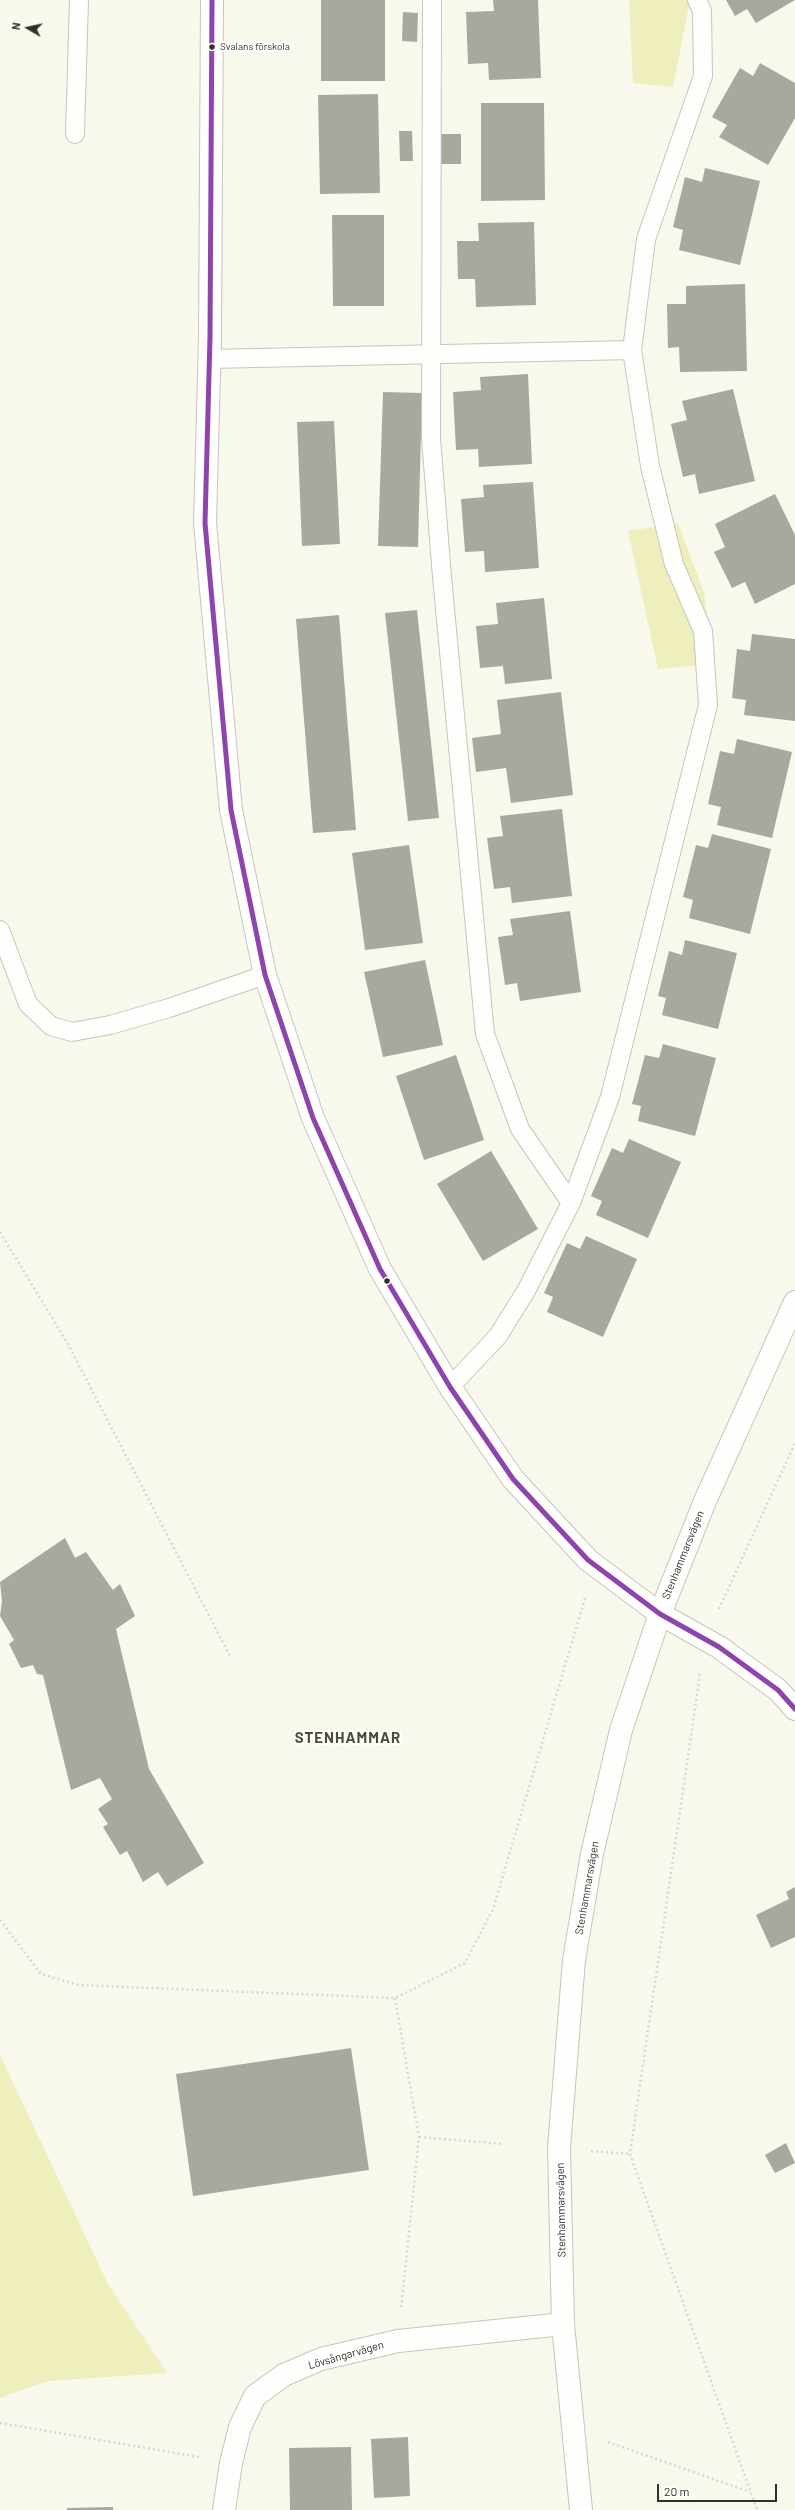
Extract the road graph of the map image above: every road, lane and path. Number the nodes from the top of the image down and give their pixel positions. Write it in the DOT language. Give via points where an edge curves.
graph roads {
  1 [pos="79,0"];
  2 [pos="212,0"];
  3 [pos="432,0"];
  4 [pos="697,0"];
  5 [pos="75,134"];
  6 [pos="632,350"];
  7 [pos="431,355"];
  8 [pos="209,359"];
  9 [pos="0,930"];
  10 [pos="265,975"];
  11 [pos="572,1203"];
  12 [pos="0,1232"];
  13 [pos="795,1302"];
  14 [pos="450,1387"];
  15 [pos="795,1443"];
  16 [pos="595,1565"];
  17 [pos="660,1614"];
  18 [pos="707,1640"];
  19 [pos="230,1656"];
  20 [pos="795,1709"];
  21 [pos="0,1920"];
  22 [pos="395,1998"];
  23 [pos="419,2137"];
  24 [pos="504,2144"];
  25 [pos="584,2150"];
  26 [pos="630,2154"];
  27 [pos="563,2324"];
  28 [pos="398,2341"];
  29 [pos="0,2422"];
  30 [pos="573,2431"];
  31 [pos="231,2463"];
  32 [pos="751,2492"];
  33 [pos="224,2510"];
  34 [pos="581,2510"];
  35 [pos="757,2510"];
  1 -- 5 [label="lane"];
  2 -- 8 [label="street"];
  3 -- 7 [label="lane"];
  4 -- 6 [label="lane" via="702,11 703,76 646,239"];
  6 -- 7 [label="lane"];
  6 -- 11 [label="lane" via="650,466 674,564 703,631 708,706 610,1097"];
  7 -- 8 [label="lane"];
  7 -- 11 [label="lane" via="431,438 440,562 485,1034 520,1129"];
  8 -- 10 [label="street" via="205,523 231,810"];
  9 -- 10 [label="lane" via="28,1004 51,1026 72,1032 110,1025 169,1008"];
  10 -- 14 [label="street" via="313,1118 380,1269"];
  11 -- 14 [label="lane" via="526,1291 498,1336"];
  12 -- 19 [label="path" via="68,1344"];
  13 -- 17 [label="street, Stenhammarsvägen" via="705,1501"];
  14 -- 16 [label="street" via="513,1479"];
  15 -- 18 [label="path"];
  16 -- 17 [label="street"];
  16 -- 22 [label="path" via="493,1909 465,1963"];
  17 -- 18 [label="street"];
  17 -- 27 [label="street, Stenhammarsvägen" via="621,1730 592,1854 574,1960 560,2148"];
  18 -- 20 [label="street" via="778,1690"];
  18 -- 26 [label="path"];
  21 -- 22 [label="path" via="41,1974 78,1985"];
  22 -- 23 [label="path"];
  23 -- 24 [label="path"];
  23 -- 28 [label="path"];
  25 -- 26 [label="path"];
  26 -- 32 [label="path"];
  27 -- 28 [label="street, Lövsångarvägen"];
  27 -- 30 [label="street, Stenhammarsvägen"];
  28 -- 31 [label="street, Lövsångarvägen" via="321,2359 284,2375 255,2396 240,2427"];
  29 -- 31 [label="path"];
  30 -- 32 [label="path"];
  30 -- 34 [label="street, Stenhammarsvägen"];
  31 -- 33 [label="street, Lövsångarvägen"];
  32 -- 35 [label="path"];
}
